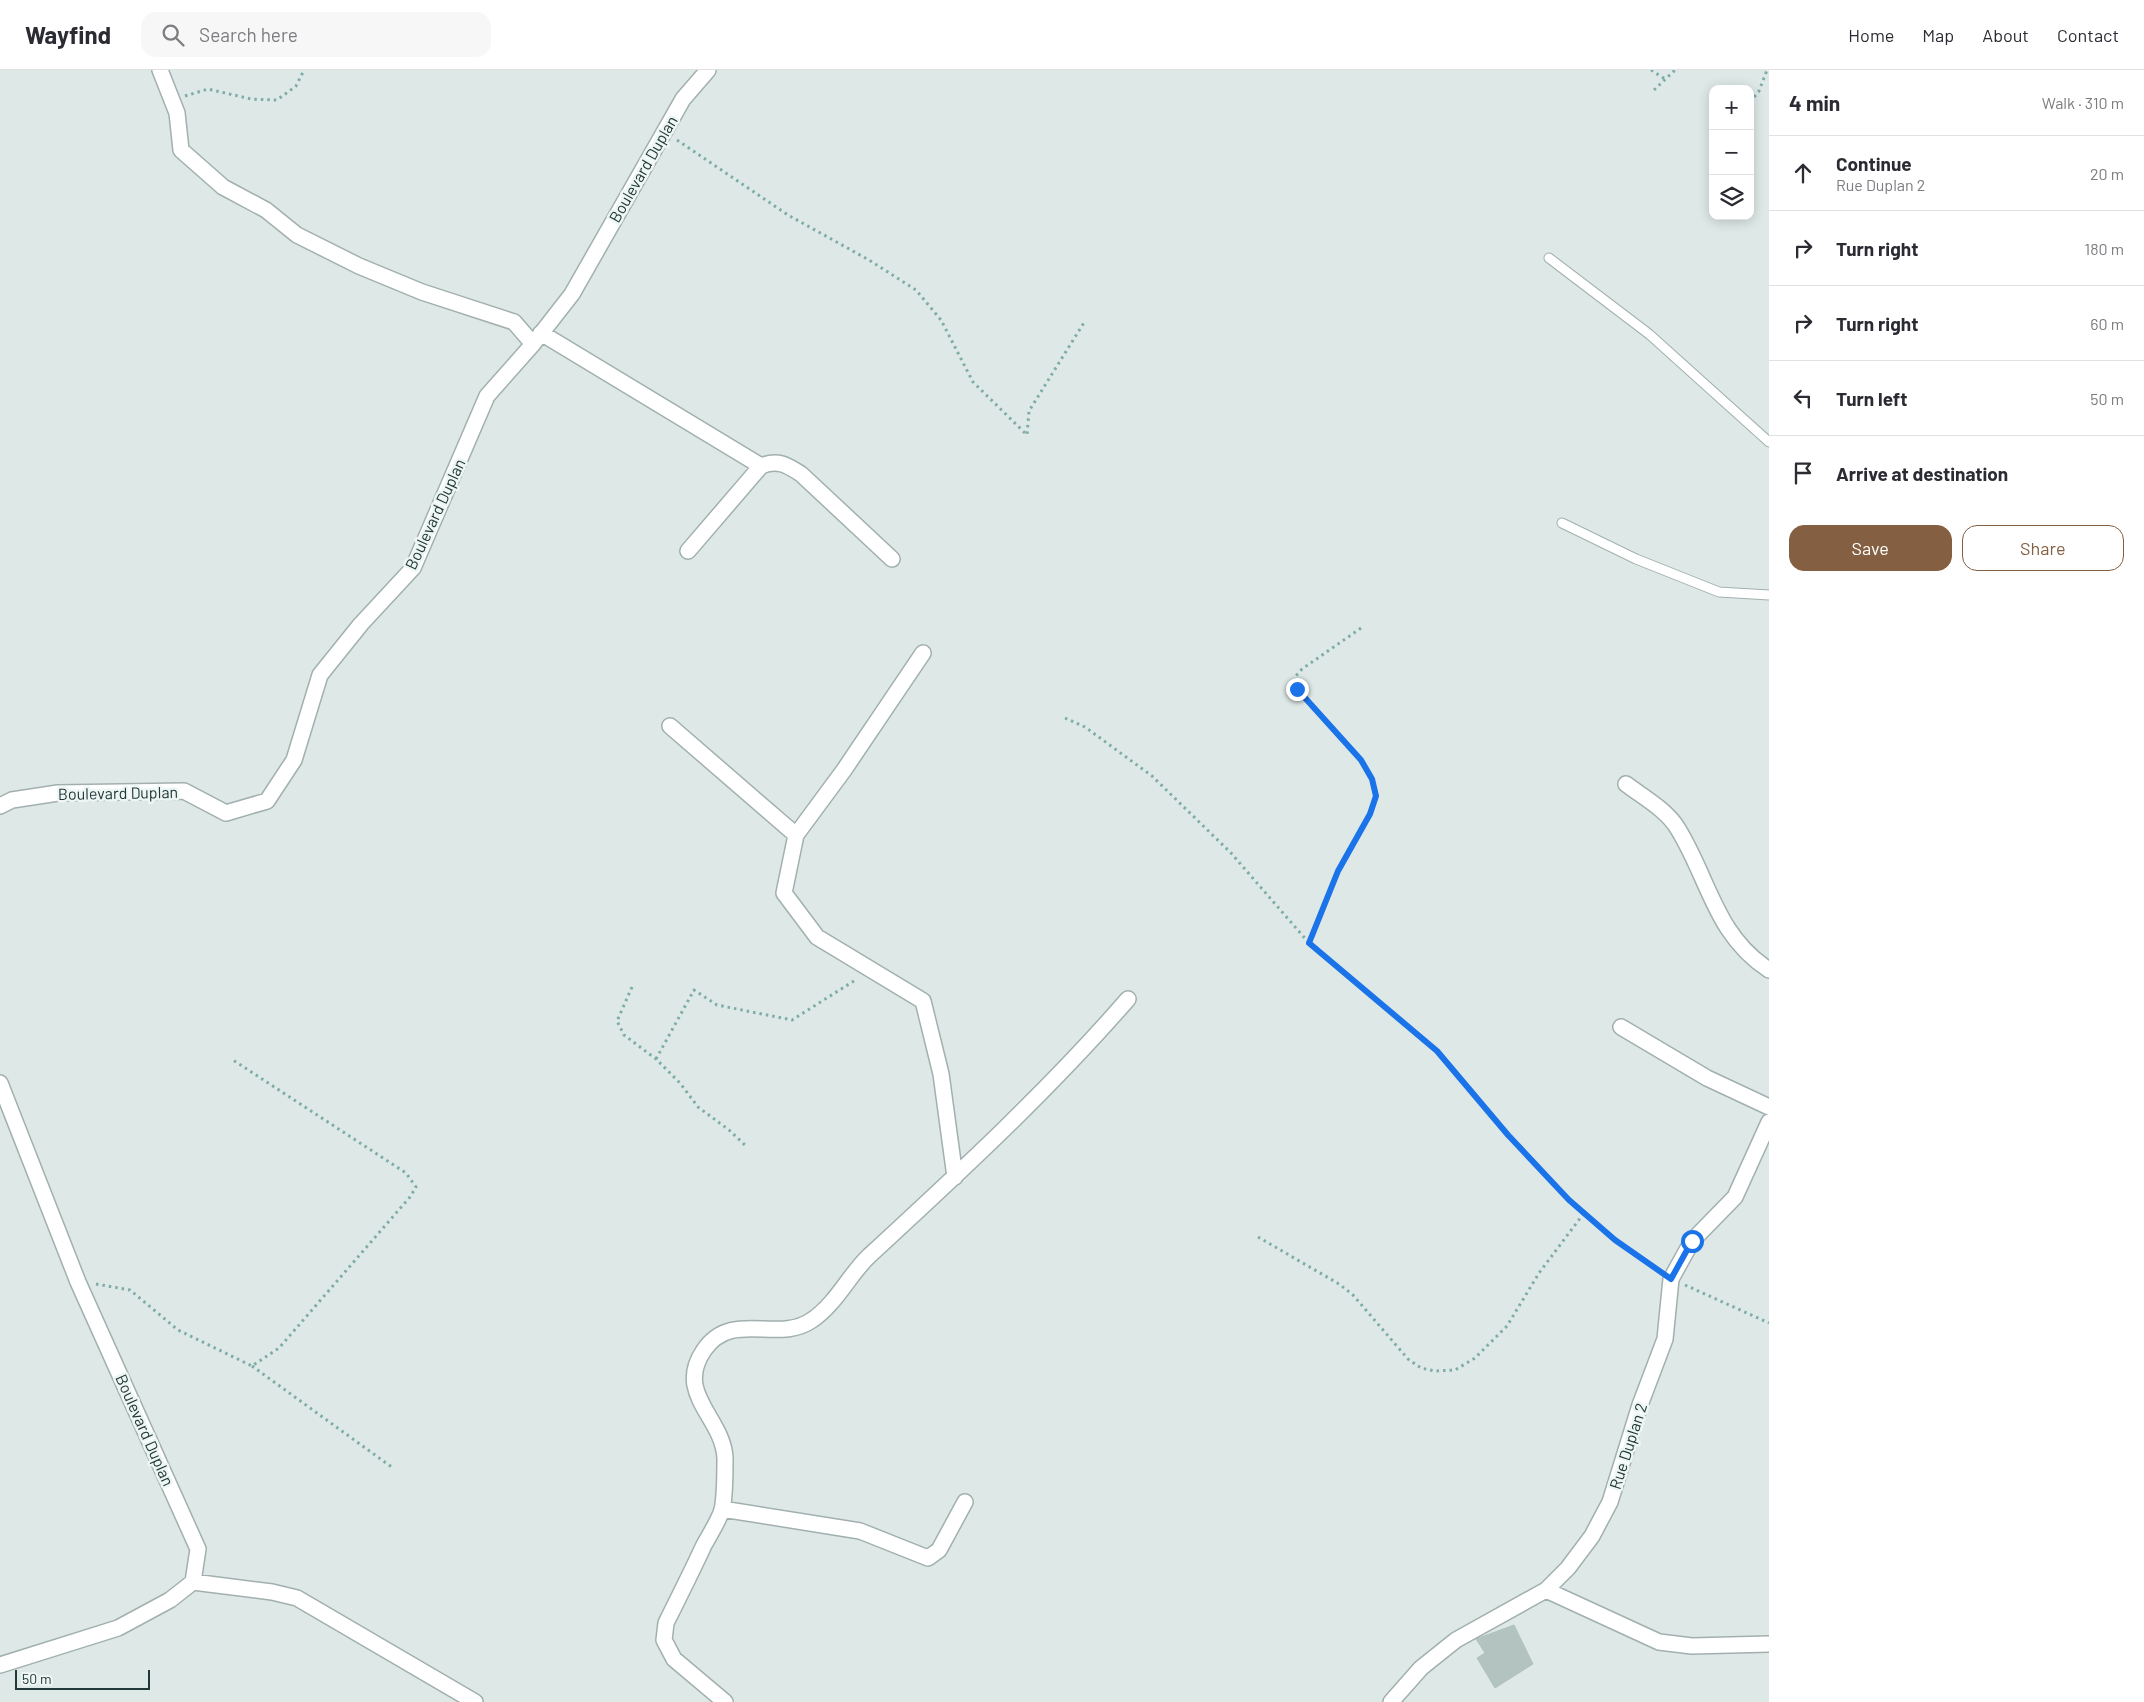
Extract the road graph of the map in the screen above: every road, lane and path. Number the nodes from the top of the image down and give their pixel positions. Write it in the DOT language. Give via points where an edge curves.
graph roads {
  1 [pos="160,70"];
  2 [pos="304,70"];
  3 [pos="708,70"];
  4 [pos="1651,70"];
  5 [pos="1675,70"];
  6 [pos="1767,70"];
  7 [pos="1665,79"];
  8 [pos="1654,90"];
  9 [pos="1754,97"];
  10 [pos="170,101"];
  11 [pos="664,131"];
  12 [pos="1549,258"];
  13 [pos="1086,321"];
  14 [pos="537,339"];
  15 [pos="1769,442"];
  16 [pos="762,466"];
  17 [pos="1562,523"];
  18 [pos="688,551"];
  19 [pos="892,559"];
  20 [pos="1769,595"];
  21 [pos="1364,626"];
  22 [pos="923,653"];
  23 [pos="1065,718"];
  24 [pos="670,726"];
  25 [pos="1626,784"];
  26 [pos="0,806"];
  27 [pos="796,836"];
  28 [pos="1309,943"];
  29 [pos="872,969"];
  30 [pos="1769,970"];
  31 [pos="632,987"];
  32 [pos="1128,999"];
  33 [pos="1621,1027"];
  34 [pos="656,1059"];
  35 [pos="233,1060"];
  36 [pos="0,1083"];
  37 [pos="1769,1107"];
  38 [pos="1769,1122"];
  39 [pos="746,1146"];
  40 [pos="954,1177"];
  41 [pos="1584,1214"];
  42 [pos="1258,1238"];
  43 [pos="1671,1279"];
  44 [pos="78,1282"];
  45 [pos="1769,1324"];
  46 [pos="252,1366"];
  47 [pos="393,1468"];
  48 [pos="965,1502"];
  49 [pos="722,1509"];
  50 [pos="193,1582"];
  51 [pos="1546,1590"];
  52 [pos="1769,1644"];
  53 [pos="0,1665"];
  54 [pos="475,1702"];
  55 [pos="725,1702"];
  56 [pos="1391,1702"];
  1 -- 10 [label="street"];
  2 -- 10 [label="path" via="296,86 277,100 251,99 208,89"];
  3 -- 11 [label="street, Boulevard Duplan" via="683,99"];
  4 -- 7 [label="path"];
  5 -- 7 [label="path"];
  6 -- 9 [label="path"];
  7 -- 8 [label="path"];
  10 -- 14 [label="street" via="177,113 181,150 224,188 266,210 297,236 422,292 514,322"];
  11 -- 13 [label="path" via="788,215 916,290 941,320 973,382 1027,435 1030,411"];
  11 -- 14 [label="street, Boulevard Duplan" via="572,294"];
  12 -- 15 [label="lane" via="1649,334"];
  14 -- 16 [label="street"];
  14 -- 26 [label="street, Boulevard Duplan" via="486,396 413,568 361,624 320,675 294,760 268,801 226,813 184,791 68,793 12,800"];
  16 -- 18 [label="street"];
  16 -- 19 [label="street" via="781,462 800,474"];
  17 -- 20 [label="lane" via="1636,559 1719,592"];
  21 -- 28 [label="path" via="1294,678 1297,689 1361,760 1372,779 1376,796 1370,814 1338,871"];
  22 -- 27 [label="street"];
  23 -- 28 [label="path" via="1085,727 1152,776 1231,853"];
  24 -- 27 [label="street"];
  25 -- 30 [label="street" via="1673,821 1725,926"];
  27 -- 29 [label="street" via="784,893 817,937"];
  28 -- 41 [label="path" via="1437,1051 1508,1135"];
  29 -- 34 [label="path" via="792,1020 717,1005 694,990"];
  29 -- 40 [label="street" via="923,1001 941,1074"];
  31 -- 34 [label="path" via="617,1021 624,1035"];
  32 -- 40 [label="street" via="1083,1051"];
  33 -- 37 [label="street" via="1707,1078"];
  34 -- 39 [label="path" via="698,1107"];
  35 -- 46 [label="path" via="406,1173 416,1187 279,1348"];
  36 -- 44 [label="street, Boulevard Duplan"];
  38 -- 43 [label="street, Rue Duplan 2" via="1735,1197 1692,1241"];
  40 -- 49 [label="street" via="866,1259 811,1321 789,1329 737,1327 704,1349 692,1381 721,1440 725,1456"];
  41 -- 42 [label="path" via="1539,1273 1507,1326 1475,1358 1455,1370 1421,1368 1408,1359 1339,1284"];
  41 -- 43 [label="path"];
  43 -- 45 [label="path"];
  43 -- 51 [label="street, Rue Duplan 2" via="1665,1339 1640,1405 1610,1502 1592,1536"];
  44 -- 46 [label="path" via="130,1290 178,1330"];
  44 -- 50 [label="street, Boulevard Duplan" via="198,1549"];
  46 -- 47 [label="path"];
  48 -- 49 [label="street" via="939,1550 928,1558 860,1530"];
  49 -- 55 [label="street" via="666,1623 664,1640 674,1659"];
  50 -- 53 [label="street" via="170,1600 118,1628"];
  50 -- 54 [label="street" via="297,1598"];
  51 -- 52 [label="street" via="1659,1642 1692,1646"];
  51 -- 56 [label="street, Rue Duplan 2" via="1456,1640 1421,1668"];
}
